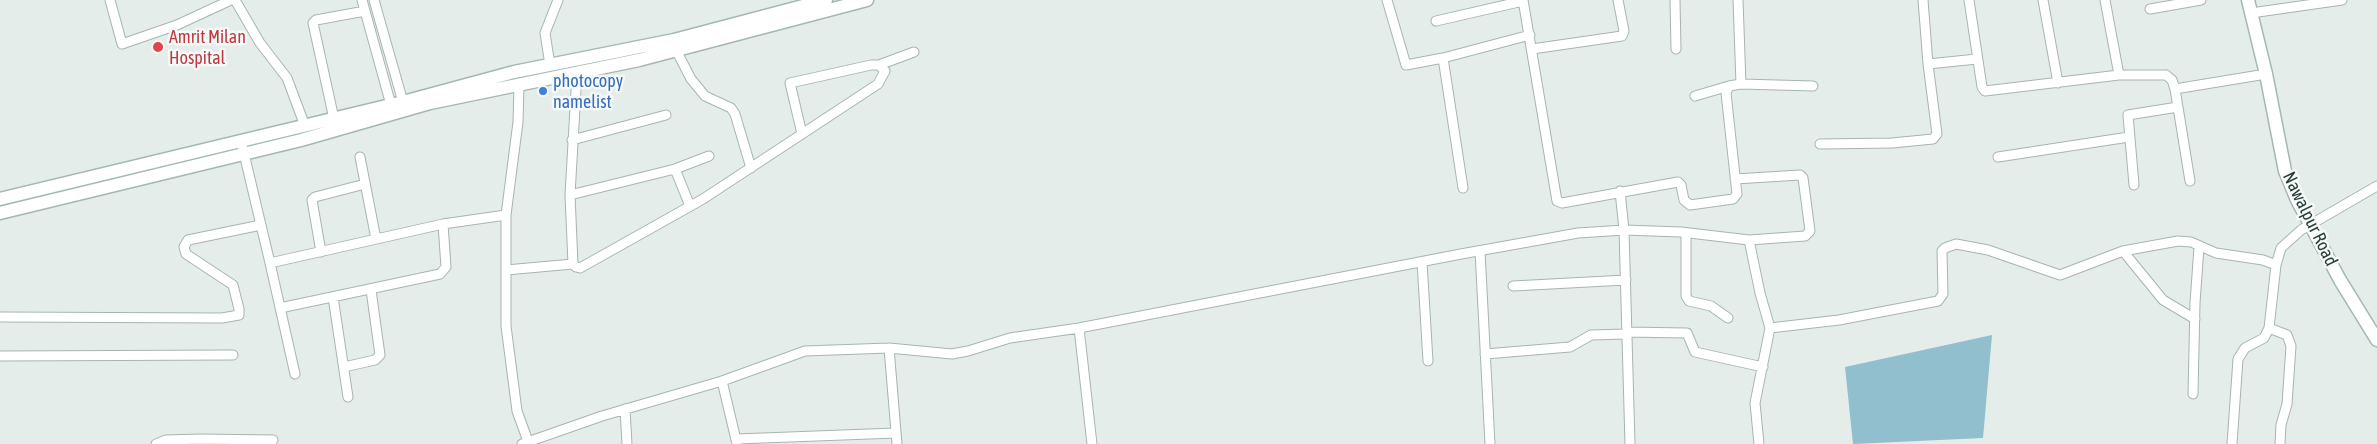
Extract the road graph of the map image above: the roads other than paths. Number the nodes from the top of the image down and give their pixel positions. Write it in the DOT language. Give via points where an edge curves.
graph roads {
  1 [pos="110,0"];
  2 [pos="233,0"];
  3 [pos="362,0"];
  4 [pos="374,0"];
  5 [pos="558,0"];
  6 [pos="826,0"];
  7 [pos="867,0"];
  8 [pos="1387,0"];
  9 [pos="1523,0"];
  10 [pos="1618,0"];
  11 [pos="1675,0"];
  12 [pos="1738,0"];
  13 [pos="1924,0"];
  14 [pos="1969,0"];
  15 [pos="2043,0"];
  16 [pos="2105,0"];
  17 [pos="2201,0"];
  18 [pos="2248,0"];
  19 [pos="2342,0"];
  20 [pos="2150,10"];
  21 [pos="365,11"];
  22 [pos="2251,13"];
  23 [pos="1436,21"];
  24 [pos="1530,35"];
  25 [pos="1532,49"];
  26 [pos="1676,49"];
  27 [pos="676,50"];
  28 [pos="914,52"];
  29 [pos="1443,58"];
  30 [pos="1977,59"];
  31 [pos="1928,64"];
  32 [pos="550,65"];
  33 [pos="879,65"];
  34 [pos="577,73"];
  35 [pos="2266,74"];
  36 [pos="2119,75"];
  37 [pos="2058,83"];
  38 [pos="1741,84"];
  39 [pos="519,85"];
  40 [pos="1729,86"];
  41 [pos="1813,86"];
  42 [pos="2175,89"];
  43 [pos="1695,96"];
  44 [pos="397,103"];
  45 [pos="2178,107"];
  46 [pos="666,115"];
  47 [pos="334,119"];
  48 [pos="305,126"];
  49 [pos="802,134"];
  50 [pos="2129,137"];
  51 [pos="572,140"];
  52 [pos="1820,144"];
  53 [pos="243,148"];
  54 [pos="709,156"];
  55 [pos="360,157"];
  56 [pos="1998,157"];
  57 [pos="751,168"];
  58 [pos="675,169"];
  59 [pos="1735,179"];
  60 [pos="2190,181"];
  61 [pos="365,184"];
  62 [pos="2134,185"];
  63 [pos="2377,186"];
  64 [pos="1462,188"];
  65 [pos="1620,191"];
  66 [pos="570,196"];
  67 [pos="0,199"];
  68 [pos="690,206"];
  69 [pos="0,214"];
  70 [pos="506,215"];
  71 [pos="443,224"];
  72 [pos="261,225"];
  73 [pos="2310,225"];
  74 [pos="1624,230"];
  75 [pos="1686,232"];
  76 [pos="376,239"];
  77 [pos="1749,240"];
  78 [pos="2199,247"];
  79 [pos="1480,251"];
  80 [pos="2123,251"];
  81 [pos="321,252"];
  82 [pos="1422,262"];
  83 [pos="270,263"];
  84 [pos="572,264"];
  85 [pos="2276,265"];
  86 [pos="506,270"];
  87 [pos="1626,280"];
  88 [pos="1513,286"];
  89 [pos="371,290"];
  90 [pos="333,297"];
  91 [pos="280,308"];
  92 [pos="0,317"];
  93 [pos="1728,318"];
  94 [pos="2194,319"];
  95 [pos="1078,328"];
  96 [pos="1770,328"];
  97 [pos="2269,328"];
  98 [pos="1626,333"];
  99 [pos="2377,340"];
  100 [pos="890,348"];
  101 [pos="1485,354"];
  102 [pos="233,355"];
  103 [pos="0,356"];
  104 [pos="1428,361"];
  105 [pos="344,367"];
  106 [pos="1763,367"];
  107 [pos="295,374"];
  108 [pos="722,380"];
  109 [pos="2193,394"];
  110 [pos="348,397"];
  111 [pos="625,409"];
  112 [pos="896,433"];
  113 [pos="273,440"];
  114 [pos="736,441"];
  115 [pos="527,443"];
  116 [pos="156,444"];
  117 [pos="627,444"];
  118 [pos="897,444"];
  119 [pos="1092,444"];
  120 [pos="1490,444"];
  121 [pos="1630,444"];
  122 [pos="1759,444"];
  123 [pos="2232,444"];
  124 [pos="2280,444"];
  1 -- 2 [label="street" via="122,44 177,25"];
  2 -- 48 [label="street" via="287,78"];
  3 -- 21 [label="street"];
  4 -- 44 [label="street"];
  5 -- 32 [label="street" via="544,33"];
  6 -- 32 [label="street" via="674,40"];
  7 -- 27 [label="street"];
  8 -- 29 [label="street" via="1406,65"];
  9 -- 23 [label="street"];
  9 -- 24 [label="street"];
  10 -- 25 [label="street" via="1624,31 1622,36"];
  11 -- 26 [label="street"];
  12 -- 38 [label="street"];
  13 -- 31 [label="street"];
  14 -- 30 [label="street"];
  15 -- 37 [label="street"];
  16 -- 36 [label="street"];
  17 -- 20 [label="street"];
  18 -- 22 [label="street, Nawalpur Road"];
  19 -- 22 [label="street"];
  21 -- 44 [label="street"];
  21 -- 47 [label="street" via="313,23"];
  22 -- 35 [label="street, Nawalpur Road"];
  24 -- 25 [label="street"];
  24 -- 29 [label="street"];
  25 -- 65 [label="street" via="1557,202"];
  27 -- 34 [label="street"];
  27 -- 57 [label="street" via="704,96 731,108 735,114"];
  28 -- 33 [label="street"];
  29 -- 64 [label="street"];
  30 -- 31 [label="street"];
  30 -- 37 [label="street" via="1985,92"];
  31 -- 52 [label="street" via="1937,134 1933,139"];
  32 -- 44 [label="street"];
  33 -- 49 [label="street" via="885,70 878,84"];
  33 -- 49 [label="street" via="790,82"];
  34 -- 39 [label="street"];
  34 -- 51 [label="street"];
  35 -- 42 [label="street"];
  35 -- 73 [label="street, Nawalpur Road" via="2285,171"];
  36 -- 37 [label="street"];
  36 -- 42 [label="street" via="2166,75"];
  38 -- 40 [label="street"];
  38 -- 41 [label="street"];
  39 -- 53 [label="street"];
  39 -- 70 [label="street" via="518,122"];
  40 -- 43 [label="street"];
  40 -- 59 [label="street" via="1726,93"];
  42 -- 45 [label="street"];
  44 -- 47 [label="street"];
  45 -- 50 [label="street" via="2128,115"];
  45 -- 60 [label="street"];
  46 -- 51 [label="street"];
  47 -- 48 [label="street"];
  48 -- 53 [label="street"];
  49 -- 57 [label="street"];
  50 -- 56 [label="street"];
  50 -- 62 [label="street"];
  51 -- 66 [label="street"];
  53 -- 67 [label="street"];
  53 -- 69 [label="street"];
  53 -- 72 [label="street"];
  54 -- 58 [label="street"];
  55 -- 61 [label="street"];
  57 -- 68 [label="street"];
  58 -- 66 [label="street"];
  58 -- 68 [label="street"];
  59 -- 65 [label="street" via="1736,197 1690,205 1684,200 1678,182"];
  59 -- 77 [label="street" via="1797,173 1803,178 1808,235"];
  61 -- 76 [label="street"];
  61 -- 81 [label="street" via="312,200"];
  63 -- 73 [label="street"];
  65 -- 74 [label="street"];
  66 -- 84 [label="street"];
  68 -- 84 [label="street" via="580,268"];
  70 -- 71 [label="street"];
  70 -- 86 [label="street"];
  71 -- 76 [label="street"];
  71 -- 89 [label="street" via="446,267 443,271"];
  72 -- 83 [label="street"];
  72 -- 92 [label="street" via="188,240 184,247 186,254 232,285 240,309 238,315 222,318"];
  73 -- 85 [label="street" via="2285,243"];
  73 -- 99 [label="street, Nawalpur Road"];
  74 -- 75 [label="street"];
  74 -- 79 [label="street" via="1578,233"];
  74 -- 87 [label="street"];
  75 -- 77 [label="street"];
  75 -- 93 [label="street" via="1686,296 1689,301 1711,306"];
  76 -- 81 [label="street"];
  77 -- 96 [label="street"];
  78 -- 80 [label="street" via="2191,242 2178,241"];
  78 -- 85 [label="street"];
  78 -- 94 [label="street"];
  79 -- 82 [label="street"];
  79 -- 101 [label="street"];
  80 -- 94 [label="street" via="2163,300"];
  80 -- 96 [label="street" via="2060,275 1988,250 1950,245 1941,256 1943,294 1938,301 1839,320"];
  81 -- 83 [label="street"];
  82 -- 95 [label="street"];
  82 -- 104 [label="street"];
  83 -- 91 [label="street"];
  84 -- 86 [label="street"];
  85 -- 97 [label="street"];
  86 -- 115 [label="street" via="507,347 517,411"];
  87 -- 88 [label="street"];
  87 -- 98 [label="street"];
  89 -- 90 [label="street"];
  89 -- 105 [label="street" via="380,355 375,360"];
  90 -- 91 [label="street"];
  90 -- 105 [label="street"];
  91 -- 107 [label="street"];
  94 -- 109 [label="street"];
  95 -- 100 [label="street" via="1010,338 952,354"];
  95 -- 119 [label="street"];
  96 -- 106 [label="street"];
  97 -- 123 [label="street" via="2264,338 2245,348 2238,359"];
  97 -- 124 [label="street" via="2287,335 2291,346"];
  98 -- 101 [label="street" via="1592,335 1570,347"];
  98 -- 106 [label="street" via="1687,333 1695,352"];
  98 -- 121 [label="street"];
  100 -- 108 [label="street" via="805,351"];
  100 -- 112 [label="street"];
  101 -- 120 [label="street"];
  102 -- 103 [label="street"];
  105 -- 110 [label="street"];
  106 -- 122 [label="street" via="1755,403"];
  108 -- 111 [label="street"];
  108 -- 114 [label="street"];
  111 -- 115 [label="street"];
  111 -- 117 [label="street"];
  112 -- 114 [label="street"];
  112 -- 118 [label="street"];
  113 -- 116 [label="street" via="200,439"];
}
